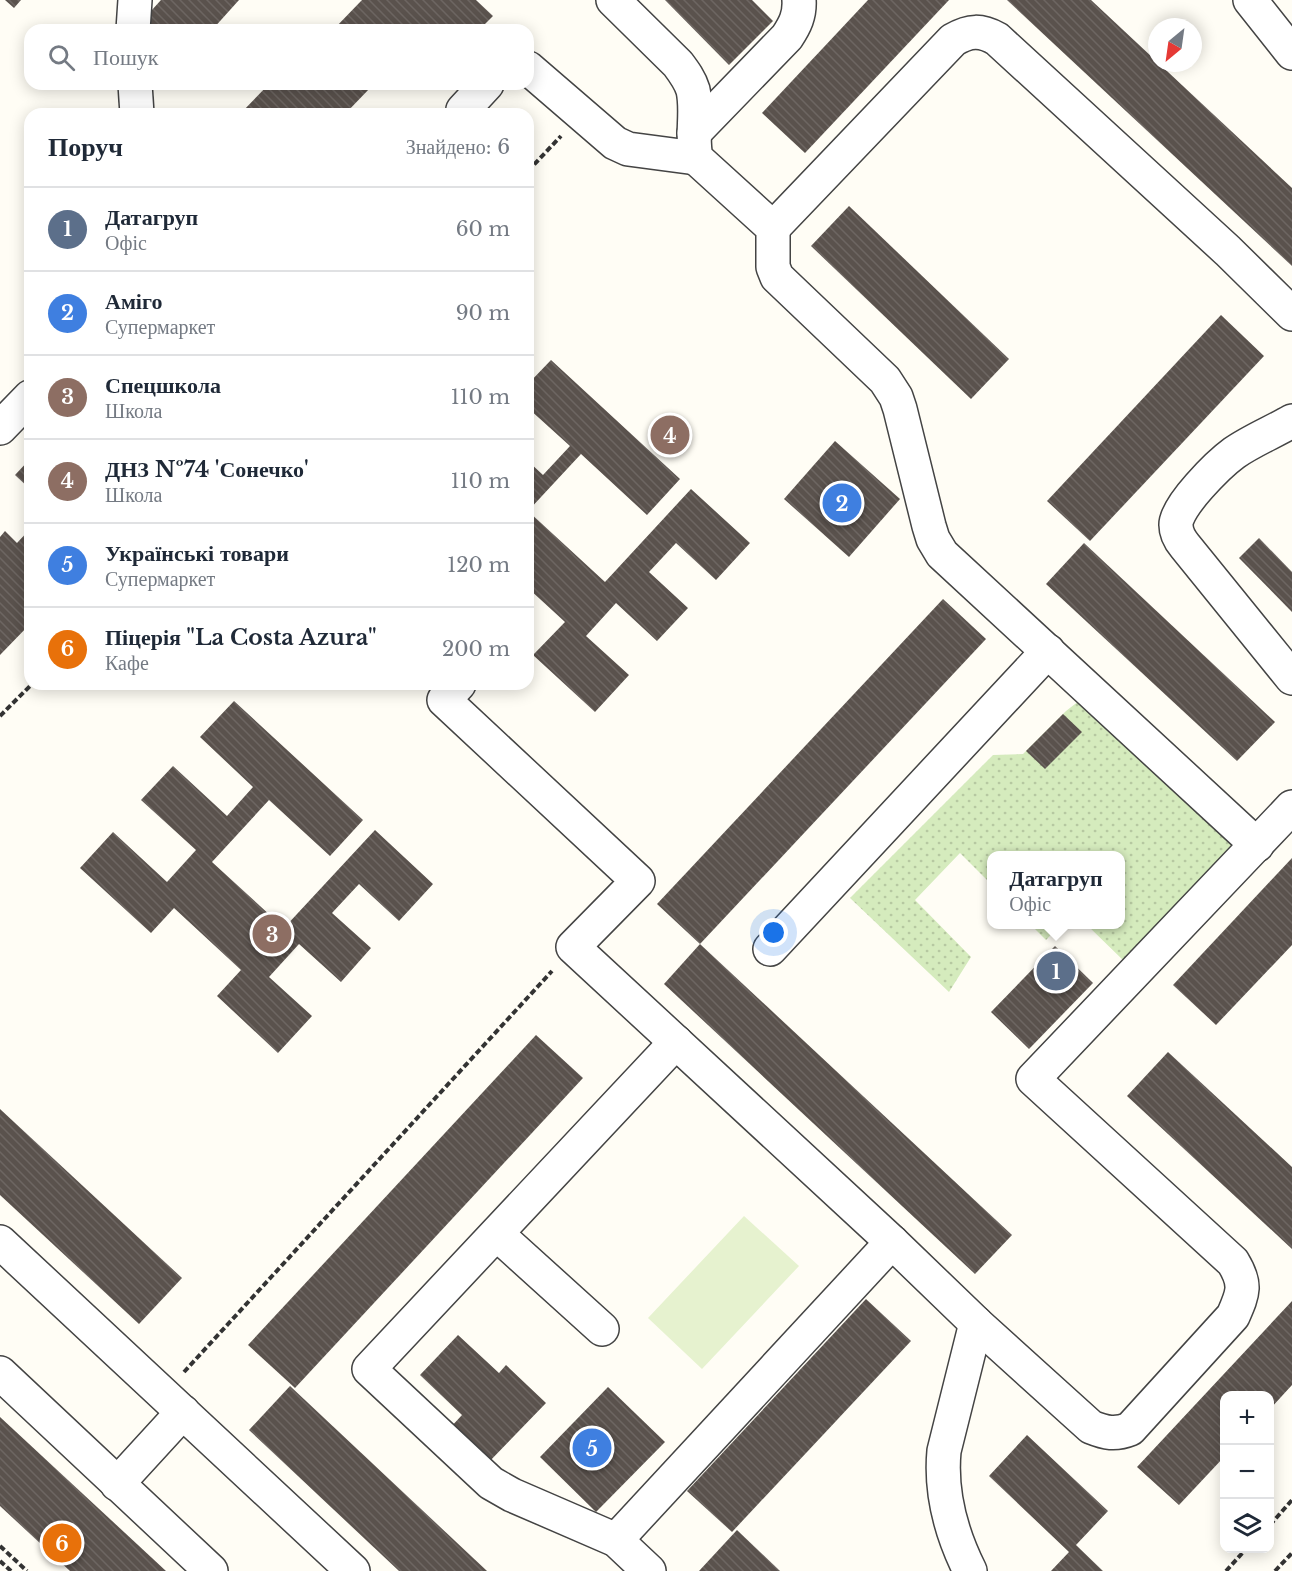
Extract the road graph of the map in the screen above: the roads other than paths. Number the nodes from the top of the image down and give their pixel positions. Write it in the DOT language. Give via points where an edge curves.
graph roads {
  1 [pos="135,0"];
  2 [pos="613,0"];
  3 [pos="799,0"];
  4 [pos="1250,0"];
  5 [pos="133,24"];
  6 [pos="1292,53"];
  7 [pos="534,73"];
  8 [pos="135,90"];
  9 [pos="481,90"];
  10 [pos="137,108"];
  11 [pos="465,108"];
  12 [pos="695,146"];
  13 [pos="773,228"];
  14 [pos="1292,315"];
  15 [pos="24,403"];
  16 [pos="1292,422"];
  17 [pos="0,428"];
  18 [pos="1048,651"];
  19 [pos="1292,678"];
  20 [pos="453,690"];
  21 [pos="1292,807"];
  22 [pos="1257,845"];
  23 [pos="770,949"];
  24 [pos="676,1042"];
  25 [pos="497,1234"];
  26 [pos="0,1242"];
  27 [pos="892,1242"];
  28 [pos="976,1323"];
  29 [pos="602,1329"];
  30 [pos="0,1373"];
  31 [pos="173,1403"];
  32 [pos="117,1484"];
  33 [pos="616,1540"];
  34 [pos="211,1571"];
  35 [pos="353,1571"];
  36 [pos="649,1571"];
  37 [pos="970,1571"];
  1 -- 5 [label="street"];
  2 -- 12 [label="street" via="687,76 695,105"];
  3 -- 12 [label="street" via="796,23 787,37"];
  4 -- 6 [label="street"];
  7 -- 12 [label="street" via="615,143 628,149"];
  8 -- 10 [label="street"];
  9 -- 11 [label="street"];
  12 -- 13 [label="street"];
  13 -- 14 [label="street" via="953,40 965,33 980,32 997,39 1228,251"];
  13 -- 18 [label="street" via="773,267 777,277 885,380 896,397 929,526 942,554"];
  15 -- 17 [label="street"];
  16 -- 19 [label="street" via="1226,459 1184,504 1176,525 1185,546"];
  18 -- 22 [label="street"];
  18 -- 23 [label="street"];
  20 -- 24 [label="street" via="444,700 638,881 573,947"];
  21 -- 22 [label="street"];
  22 -- 28 [label="street" via="1033,1079 1233,1262 1242,1277 1243,1293 1233,1316 1130,1429 1106,1434 1091,1427"];
  24 -- 25 [label="street"];
  24 -- 27 [label="street"];
  25 -- 29 [label="street"];
  25 -- 33 [label="street" via="360,1379 491,1483"];
  26 -- 31 [label="street"];
  27 -- 28 [label="street"];
  27 -- 33 [label="street"];
  28 -- 37 [label="street" via="942,1466 946,1504"];
  30 -- 32 [label="street"];
  31 -- 32 [label="street"];
  31 -- 35 [label="street"];
  32 -- 34 [label="street"];
  33 -- 36 [label="street"];
}
